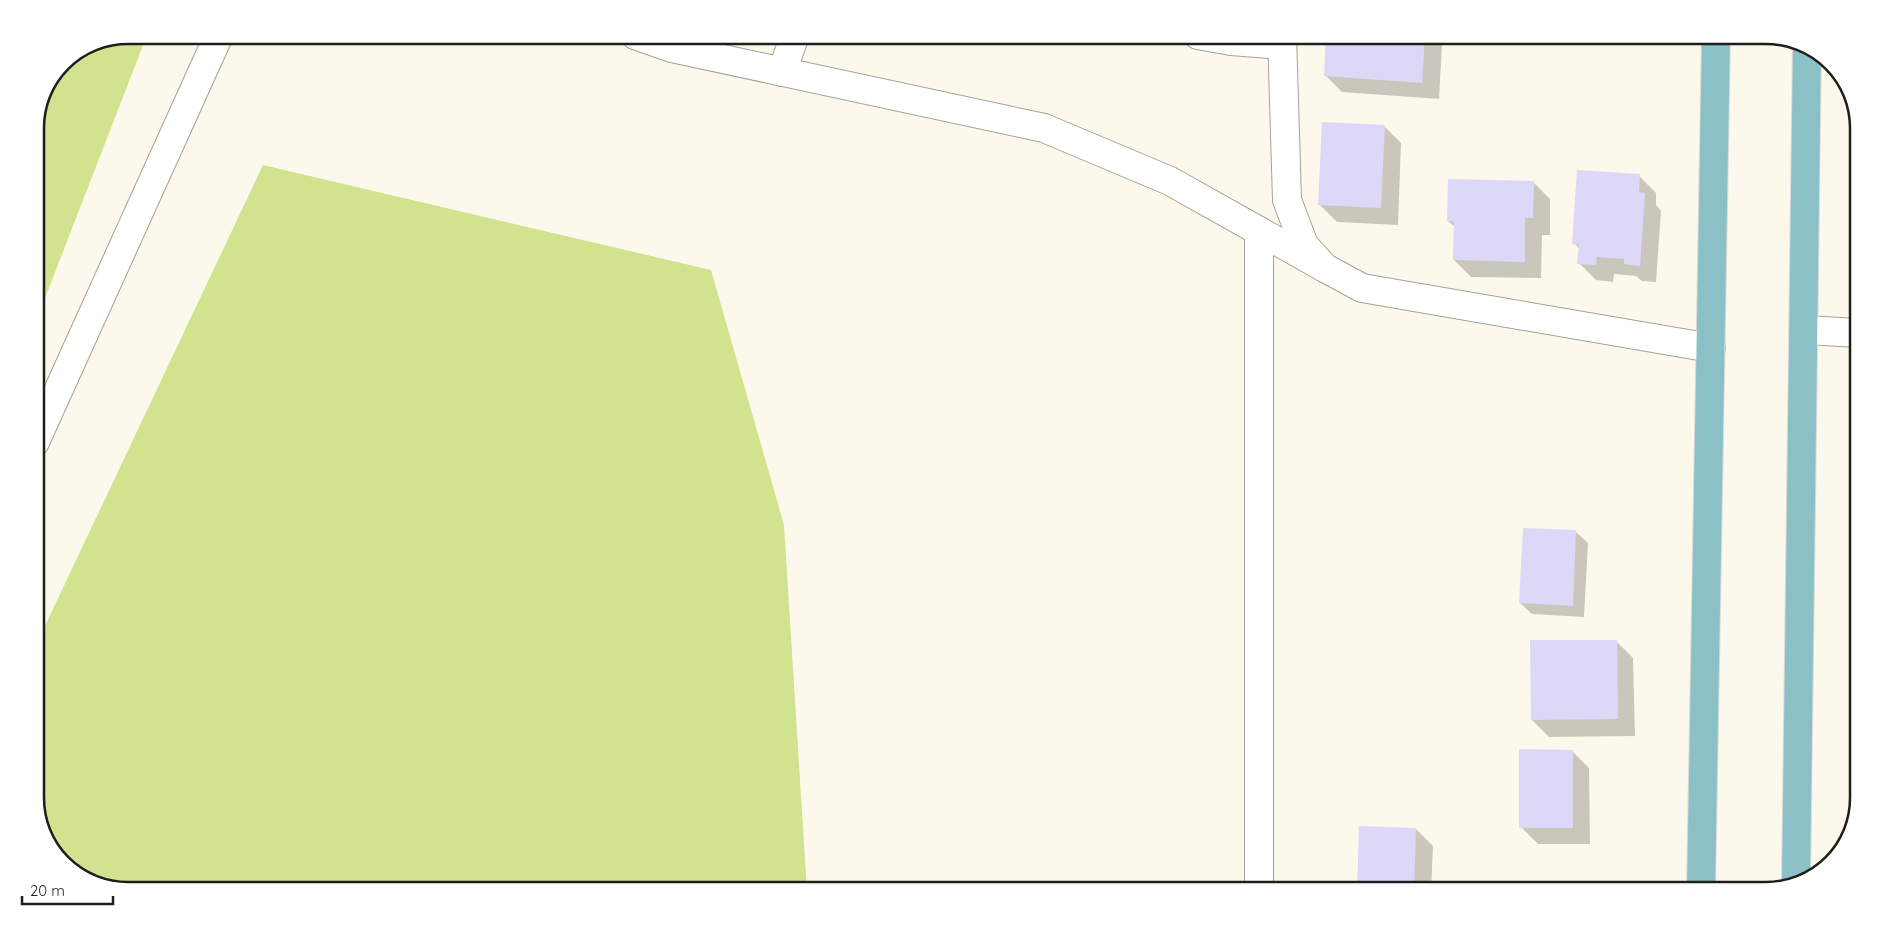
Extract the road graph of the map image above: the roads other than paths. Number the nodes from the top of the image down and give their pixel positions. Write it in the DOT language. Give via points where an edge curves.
graph roads {
  1 [pos="215,44"];
  2 [pos="661,44"];
  3 [pos="792,44"];
  4 [pos="1282,44"];
  5 [pos="1716,44"];
  6 [pos="1807,54"];
  7 [pos="782,72"];
  8 [pos="1259,231"];
  9 [pos="1325,268"];
  10 [pos="1805,330"];
  11 [pos="1850,332"];
  12 [pos="1710,348"];
  13 [pos="44,422"];
  14 [pos="1796,877"];
  15 [pos="1259,882"];
  16 [pos="1701,882"];
  1 -- 13 [label="street"];
  2 -- 7 [label="street"];
  3 -- 7 [label="street"];
  4 -- 9 [label="street" via="1287,200 1304,245"];
  5 -- 12 [label="main road"];
  6 -- 10 [label="main road"];
  7 -- 8 [label="street" via="1044,128 1170,180"];
  8 -- 9 [label="street"];
  8 -- 15 [label="street"];
  9 -- 12 [label="street" via="1362,288"];
  10 -- 11 [label="street"];
  10 -- 14 [label="main road"];
  12 -- 16 [label="main road"];
}
